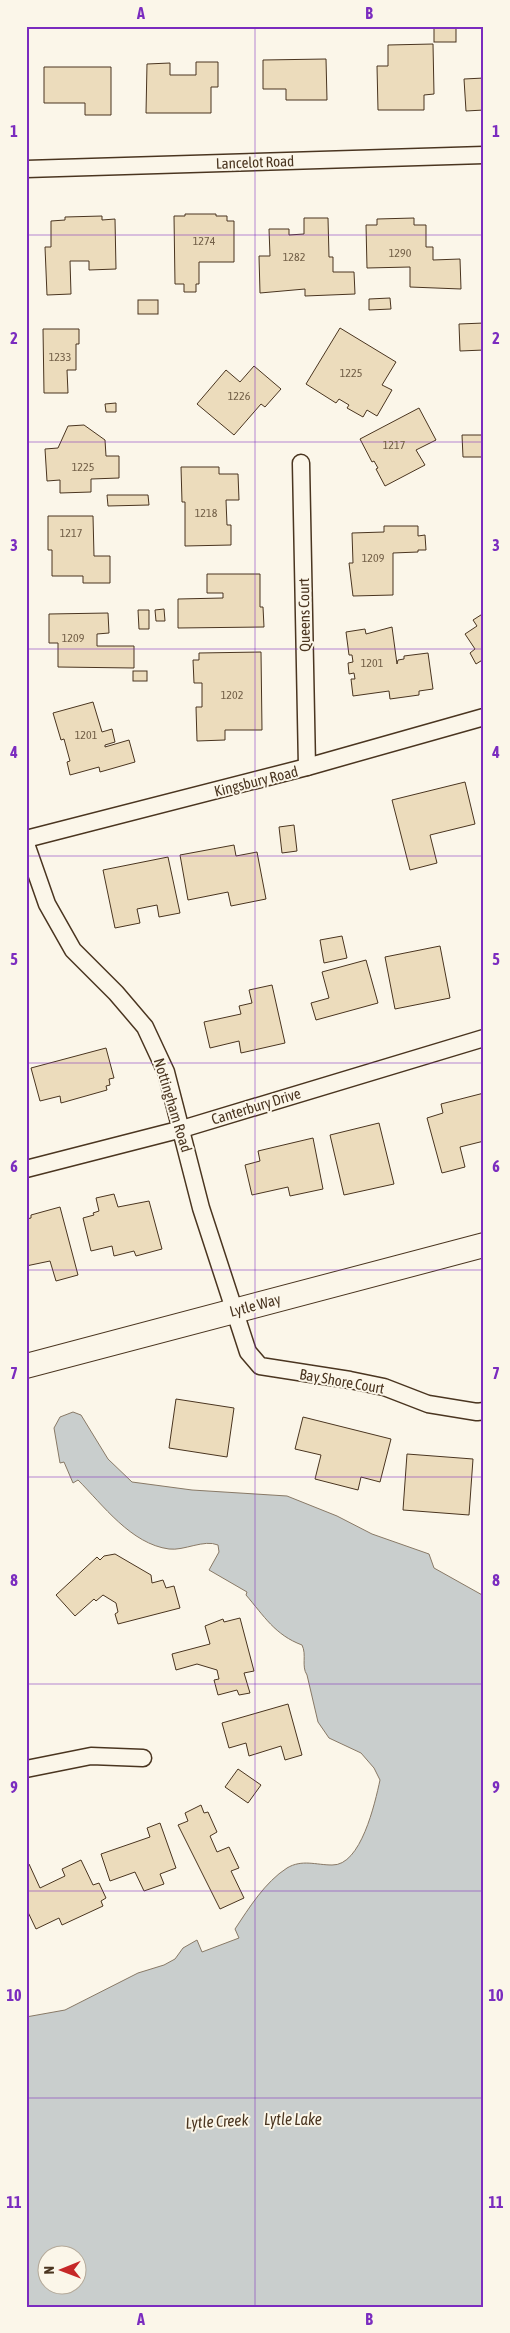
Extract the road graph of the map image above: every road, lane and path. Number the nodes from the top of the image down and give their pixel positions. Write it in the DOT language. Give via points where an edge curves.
graph roads {
  1 [pos="484,155"];
  2 [pos="26,169"];
  3 [pos="301,463"];
  4 [pos="484,717"];
  5 [pos="307,767"];
  6 [pos="26,839"];
  7 [pos="26,844"];
  8 [pos="484,1038"];
  9 [pos="182,1129"];
  10 [pos="26,1169"];
  11 [pos="484,1245"];
  12 [pos="234,1310"];
  13 [pos="26,1366"];
  14 [pos="484,1411"];
  15 [pos="143,1758"];
  16 [pos="26,1769"];
  1 -- 2 [label="street, Lancelot Road"];
  3 -- 5 [label="street, Queens Court"];
  4 -- 5 [label="street, Kingsbury Road"];
  5 -- 6 [label="street, Kingsbury Road"];
  7 -- 9 [label="street, Nottingham Road" via="47,904 73,950 145,1027 166,1072"];
  8 -- 9 [label="street, Canterbury Drive"];
  9 -- 10 [label="street, Canterbury Drive"];
  9 -- 12 [label="street, Nottingham Road" via="201,1208"];
  11 -- 12 [label="street, Lytle Way"];
  12 -- 13 [label="street, Lytle Way"];
  12 -- 14 [label="street, Bay Shore Court" via="248,1352 260,1366 384,1387 428,1404"];
  15 -- 16 [label="street" via="91,1756"];
}
